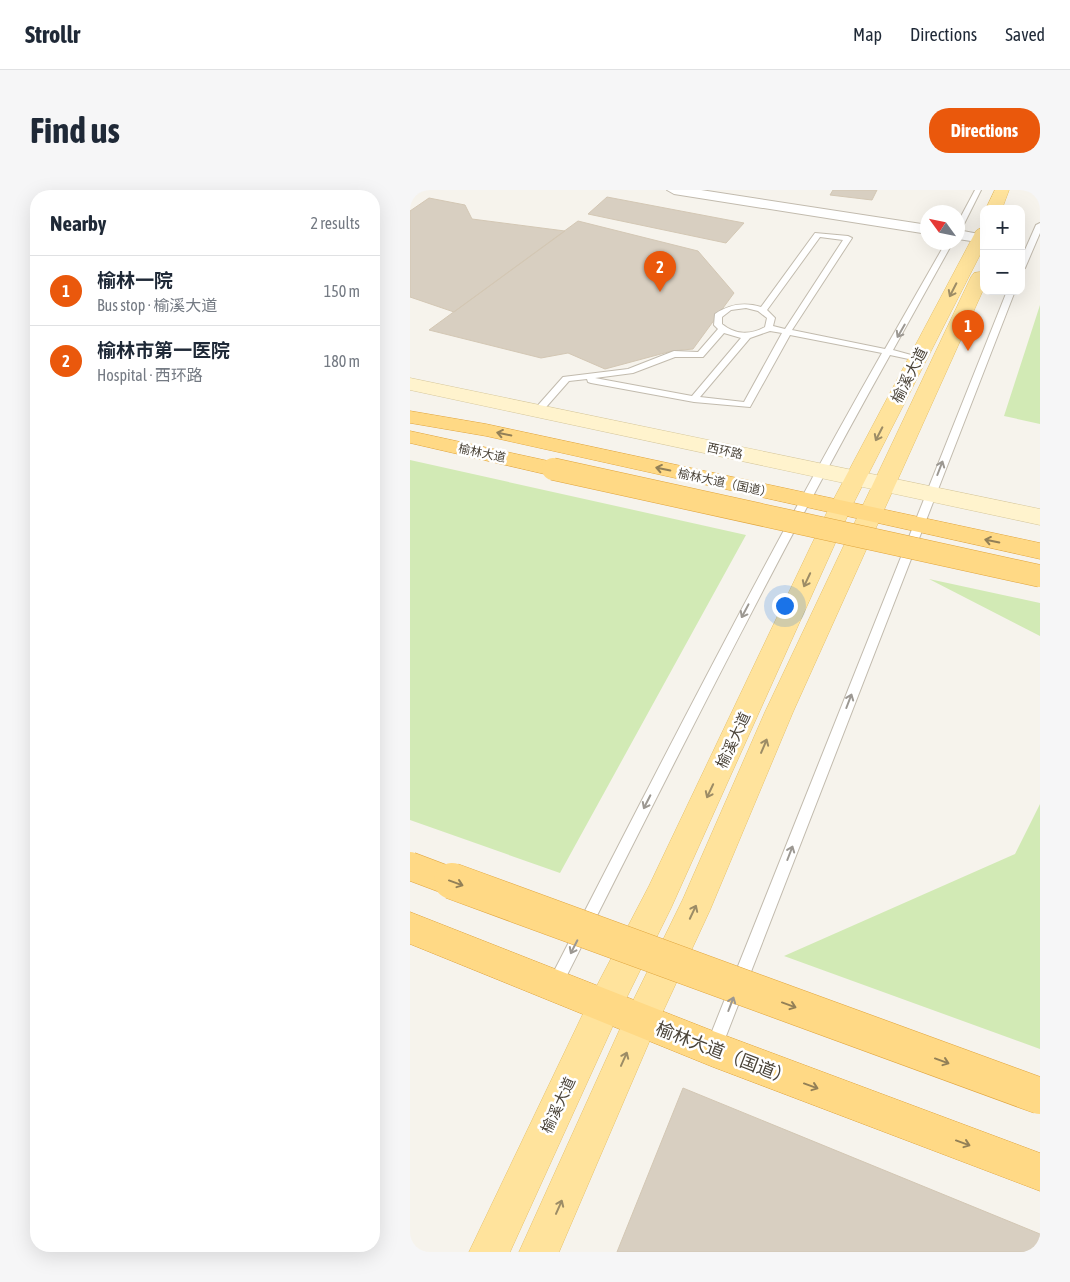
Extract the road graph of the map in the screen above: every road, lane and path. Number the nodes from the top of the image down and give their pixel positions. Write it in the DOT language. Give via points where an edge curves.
graph roads {
  1 [pos="674,190"];
  2 [pos="978,190"];
  3 [pos="1002,190"];
  4 [pos="996,205"];
  5 [pos="1040,225"];
  6 [pos="920,229"];
  7 [pos="970,233"];
  8 [pos="946,250"];
  9 [pos="1025,259"];
  10 [pos="980,276"];
  11 [pos="1009,295"];
  12 [pos="763,310"];
  13 [pos="769,328"];
  14 [pos="722,330"];
  15 [pos="788,332"];
  16 [pos="746,336"];
  17 [pos="889,352"];
  18 [pos="918,358"];
  19 [pos="579,378"];
  20 [pos="410,384"];
  21 [pos="694,399"];
  22 [pos="537,412"];
  23 [pos="410,417"];
  24 [pos="410,437"];
  25 [pos="553,469"];
  26 [pos="820,471"];
  27 [pos="869,481"];
  28 [pos="930,494"];
  29 [pos="804,500"];
  30 [pos="855,511"];
  31 [pos="1040,518"];
  32 [pos="918,525"];
  33 [pos="1040,551"];
  34 [pos="1040,576"];
  35 [pos="410,866"];
  36 [pos="410,928"];
  37 [pos="554,987"];
  38 [pos="604,1007"];
  39 [pos="641,1021"];
  40 [pos="713,1050"];
  41 [pos="1040,1096"];
  42 [pos="1040,1172"];
  43 [pos="489,1252"];
  44 [pos="539,1252"];
  1 -- 6 [label="street"];
  2 -- 7 [label="lane"];
  3 -- 4 [label="main road"];
  5 -- 9 [label="lane"];
  7 -- 18 [label="main road, 榆溪大道, one-way"];
  8 -- 17 [label="lane, one-way"];
  10 -- 27 [label="main road, 榆溪大道"];
  28 -- 11 [label="lane, one-way"];
  12 -- 13 [label="lane" via="772,318"];
  12 -- 14 [label="lane" via="746,306 722,311 717,320"];
  12 -- 15 [label="lane" via="818,235 848,238"];
  13 -- 15 [label="lane"];
  13 -- 16 [label="lane"];
  14 -- 16 [label="lane"];
  14 -- 19 [label="lane" via="700,355 674,354 630,371"];
  15 -- 17 [label="lane"];
  15 -- 21 [label="lane" via="747,406"];
  16 -- 21 [label="lane"];
  17 -- 18 [label="lane"];
  17 -- 26 [label="lane"];
  18 -- 27 [label="main road, 榆溪大道, one-way"];
  19 -- 21 [label="lane"];
  19 -- 22 [label="lane" via="566,379"];
  20 -- 22 [label="main road, 西环路"];
  22 -- 26 [label="main road, 西环路"];
  29 -- 23 [label="highway, 榆林大道（国道）, one-way" via="486,430"];
  24 -- 25 [label="highway, 榆林大道"];
  25 -- 34 [label="highway, 榆林大道（国道）, bridge"];
  26 -- 27 [label="main road, 西环路"];
  26 -- 29 [label="lane"];
  27 -- 28 [label="main road, 西环路"];
  27 -- 30 [label="main road, 榆溪大道"];
  28 -- 31 [label="main road, 西环路"];
  28 -- 32 [label="lane"];
  29 -- 30 [label="highway, 榆林大道（国道）"];
  29 -- 37 [label="lane, one-way"];
  30 -- 32 [label="highway, 榆林大道（国道）"];
  30 -- 38 [label="main road, 榆溪大道, one-way"];
  39 -- 30 [label="main road, 榆溪大道, one-way" via="694,910 779,712"];
  33 -- 32 [label="highway, 榆林大道（国道）, one-way"];
  40 -- 32 [label="lane, one-way"];
  35 -- 41 [label="highway, one-way, bridge"];
  36 -- 37 [label="highway, 榆林大道（国道）"];
  37 -- 38 [label="highway, 榆林大道（国道）"];
  38 -- 39 [label="highway, 榆林大道（国道）"];
  38 -- 43 [label="main road, 榆溪大道"];
  39 -- 40 [label="highway, 榆林大道（国道）"];
  44 -- 39 [label="main road, 榆溪大道, one-way"];
  40 -- 42 [label="highway, 榆林大道（国道）, one-way"];
}
